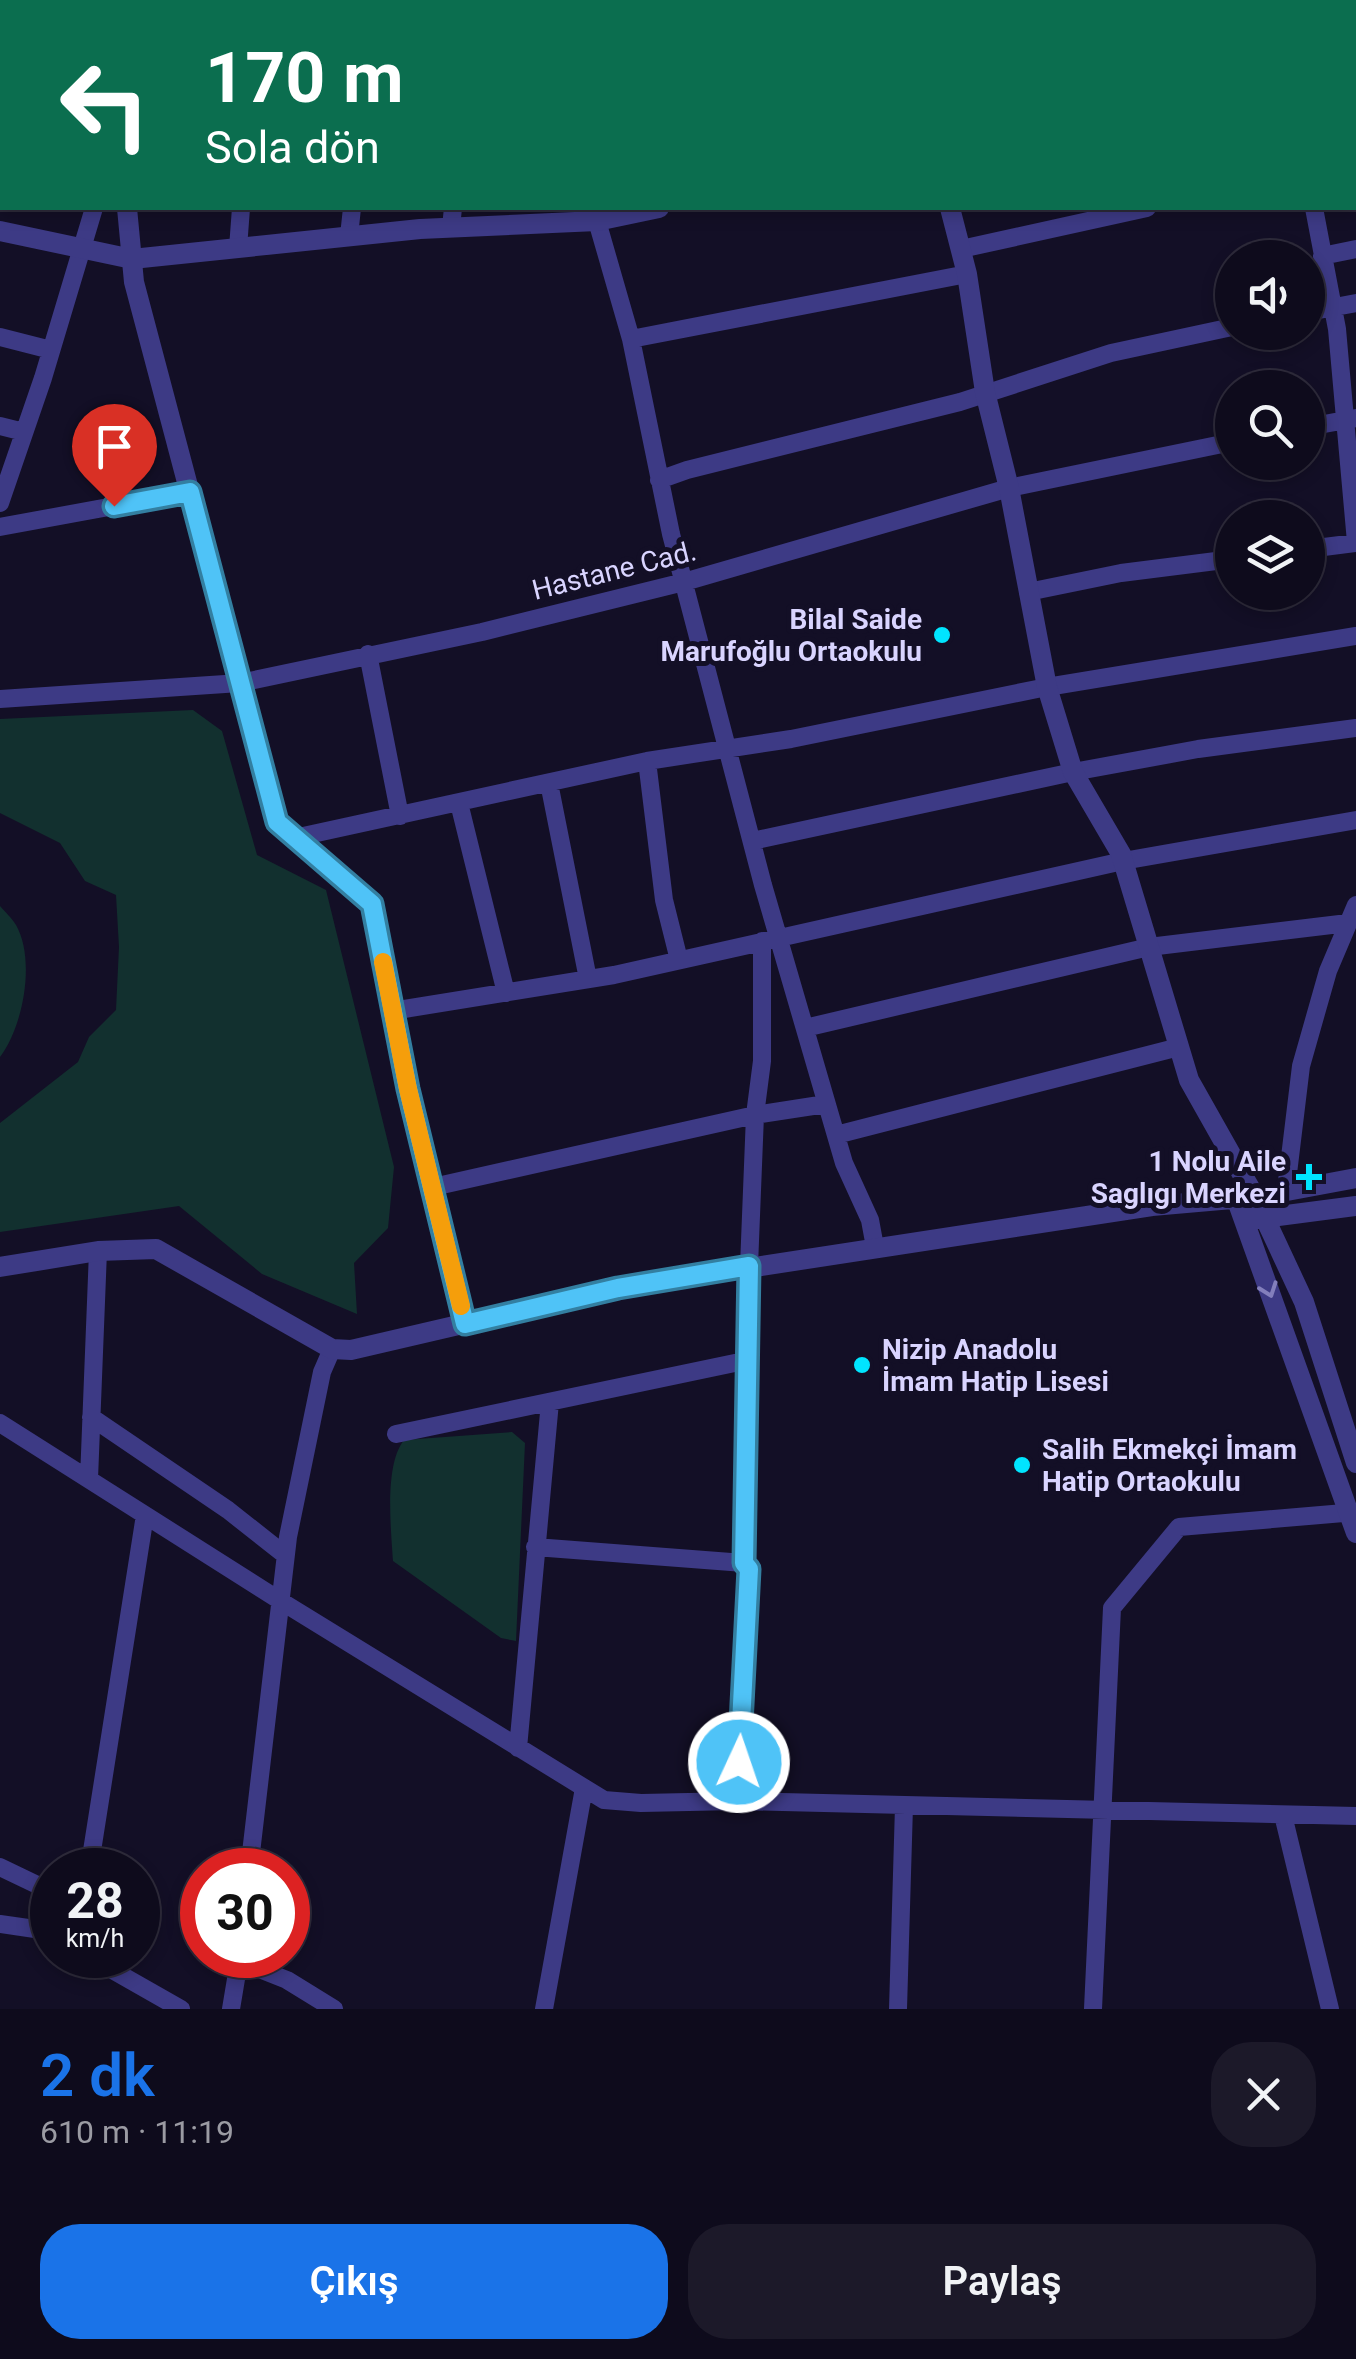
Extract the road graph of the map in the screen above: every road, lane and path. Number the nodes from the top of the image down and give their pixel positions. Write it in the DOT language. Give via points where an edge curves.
graph roads {
  1 [pos="93,210"];
  2 [pos="127,210"];
  3 [pos="241,210"];
  4 [pos="352,210"];
  5 [pos="645,210"];
  6 [pos="951,210"];
  7 [pos="1138,210"];
  8 [pos="1314,210"];
  9 [pos="452,217"];
  10 [pos="597,221"];
  11 [pos="0,231"];
  12 [pos="350,236"];
  13 [pos="1319,240"];
  14 [pos="238,248"];
  15 [pos="961,249"];
  16 [pos="1356,249"];
  17 [pos="82,250"];
  18 [pos="1325,255"];
  19 [pos="132,258"];
  20 [pos="1325,273"];
  21 [pos="967,274"];
  22 [pos="1356,302"];
  23 [pos="1331,307"];
  24 [pos="1325,308"];
  25 [pos="1215,331"];
  26 [pos="0,338"];
  27 [pos="630,339"];
  28 [pos="51,350"];
  29 [pos="985,392"];
  30 [pos="1352,418"];
  31 [pos="1325,424"];
  32 [pos="0,426"];
  33 [pos="24,432"];
  34 [pos="1215,446"];
  35 [pos="658,480"];
  36 [pos="1009,488"];
  37 [pos="190,492"];
  38 [pos="0,503"];
  39 [pos="0,526"];
  40 [pos="1356,542"];
  41 [pos="1325,547"];
  42 [pos="1215,561"];
  43 [pos="684,582"];
  44 [pos="1028,592"];
  45 [pos="1356,636"];
  46 [pos="368,654"];
  47 [pos="240,683"];
  48 [pos="1047,687"];
  49 [pos="0,698"];
  50 [pos="1356,728"];
  51 [pos="728,750"];
  52 [pos="647,762"];
  53 [pos="1073,772"];
  54 [pos="549,783"];
  55 [pos="459,803"];
  56 [pos="400,816"];
  57 [pos="1356,820"];
  58 [pos="294,838"];
  59 [pos="752,841"];
  60 [pos="1123,862"];
  61 [pos="1356,905"];
  62 [pos="1348,923"];
  63 [pos="770,939"];
  64 [pos="1149,948"];
  65 [pos="679,960"];
  66 [pos="588,979"];
  67 [pos="506,994"];
  68 [pos="392,1011"];
  69 [pos="804,1028"];
  70 [pos="1179,1047"];
  71 [pos="826,1104"];
  72 [pos="754,1115"];
  73 [pos="836,1135"];
  74 [pos="1356,1178"];
  75 [pos="433,1186"];
  76 [pos="1286,1190"];
  77 [pos="1245,1198"];
  78 [pos="1356,1206"];
  79 [pos="1254,1219"];
  80 [pos="875,1247"];
  81 [pos="98,1251"];
  82 [pos="749,1266"];
  83 [pos="0,1267"];
  84 [pos="465,1324"];
  85 [pos="332,1350"];
  86 [pos="749,1360"];
  87 [pos="550,1402"];
  88 [pos="91,1418"];
  89 [pos="0,1423"];
  90 [pos="396,1434"];
  91 [pos="1356,1463"];
  92 [pos="89,1479"];
  93 [pos="145,1515"];
  94 [pos="1354,1519"];
  95 [pos="534,1548"];
  96 [pos="285,1555"];
  97 [pos="744,1563"];
  98 [pos="279,1600"];
  99 [pos="518,1748"];
  100 [pos="584,1788"];
  101 [pos="737,1801"];
  102 [pos="904,1806"];
  103 [pos="1104,1811"];
  104 [pos="1283,1816"];
  105 [pos="1356,1816"];
  106 [pos="92,1848"];
  107 [pos="251,1848"];
  108 [pos="0,1867"];
  109 [pos="30,1881"];
  110 [pos="0,1924"];
  111 [pos="30,1928"];
  112 [pos="126,1978"];
  113 [pos="236,1978"];
  114 [pos="283,1978"];
  115 [pos="181,2009"];
  116 [pos="230,2009"];
  117 [pos="334,2009"];
  118 [pos="544,2009"];
  119 [pos="898,2009"];
  120 [pos="1093,2009"];
  121 [pos="1330,2009"];
  1 -- 17 [label="street"];
  2 -- 19 [label="street"];
  3 -- 14 [label="street"];
  4 -- 12 [label="street"];
  5 -- 10 [label="street"];
  6 -- 15 [label="street"];
  7 -- 15 [label="street"];
  8 -- 13 [label="street"];
  9 -- 10 [label="street"];
  9 -- 12 [label="street"];
  10 -- 27 [label="street"];
  11 -- 17 [label="street"];
  12 -- 14 [label="street"];
  14 -- 19 [label="street"];
  15 -- 21 [label="street"];
  16 -- 18 [label="street"];
  17 -- 19 [label="street"];
  17 -- 28 [label="street"];
  19 -- 37 [label="street"];
  20 -- 23 [label="street"];
  21 -- 27 [label="street"];
  21 -- 29 [label="street"];
  22 -- 23 [label="street"];
  23 -- 24 [label="street"];
  23 -- 30 [label="street"];
  25 -- 29 [label="street" via="1110,353"];
  26 -- 28 [label="street"];
  27 -- 35 [label="street"];
  28 -- 33 [label="street"];
  29 -- 35 [label="street"];
  29 -- 36 [label="street"];
  30 -- 31 [label="street"];
  30 -- 40 [label="street"];
  32 -- 33 [label="street"];
  33 -- 38 [label="street"];
  34 -- 36 [label="street, Hastane Cad."];
  35 -- 43 [label="street"];
  36 -- 43 [label="street, Hastane Cad."];
  36 -- 44 [label="street"];
  37 -- 39 [label="street"];
  37 -- 47 [label="street"];
  40 -- 41 [label="street"];
  42 -- 44 [label="street"];
  43 -- 46 [label="street, Hastane Cad."];
  43 -- 51 [label="street"];
  44 -- 48 [label="street"];
  45 -- 48 [label="street"];
  46 -- 47 [label="street, Hastane Cad."];
  46 -- 56 [label="street"];
  47 -- 49 [label="street, Hastane Cad."];
  47 -- 58 [label="street" via="277,822"];
  48 -- 51 [label="street"];
  48 -- 53 [label="street"];
  50 -- 53 [label="street"];
  51 -- 52 [label="street"];
  51 -- 59 [label="street"];
  52 -- 54 [label="street"];
  52 -- 65 [label="street" via="664,900"];
  53 -- 59 [label="street"];
  53 -- 60 [label="street"];
  54 -- 55 [label="street"];
  54 -- 66 [label="street"];
  55 -- 56 [label="street"];
  55 -- 67 [label="street"];
  56 -- 58 [label="street"];
  57 -- 60 [label="street"];
  58 -- 68 [label="street" via="372,904"];
  59 -- 63 [label="street"];
  60 -- 63 [label="street"];
  60 -- 64 [label="street"];
  61 -- 62 [label="street"];
  62 -- 64 [label="street"];
  62 -- 76 [label="street" via="1301,1066"];
  63 -- 65 [label="street"];
  63 -- 69 [label="street"];
  63 -- 72 [label="street"];
  64 -- 69 [label="street"];
  64 -- 70 [label="street"];
  65 -- 66 [label="street"];
  66 -- 67 [label="street"];
  67 -- 68 [label="street"];
  68 -- 75 [label="street"];
  69 -- 71 [label="street"];
  70 -- 73 [label="street"];
  70 -- 77 [label="street"];
  71 -- 72 [label="street"];
  71 -- 73 [label="street"];
  72 -- 75 [label="street"];
  72 -- 82 [label="street"];
  73 -- 80 [label="street"];
  74 -- 76 [label="street"];
  75 -- 84 [label="street"];
  76 -- 77 [label="street"];
  77 -- 79 [label="street"];
  77 -- 80 [label="street"];
  78 -- 79 [label="street"];
  79 -- 91 [label="street" via="1304,1302"];
  79 -- 94 [label="street, one-way"];
  80 -- 82 [label="street"];
  81 -- 83 [label="street"];
  81 -- 85 [label="street" via="156,1248"];
  81 -- 88 [label="street"];
  82 -- 84 [label="street"];
  82 -- 86 [label="street"];
  84 -- 85 [label="street"];
  85 -- 96 [label="street"];
  86 -- 87 [label="street"];
  86 -- 97 [label="street"];
  87 -- 90 [label="street"];
  87 -- 95 [label="street"];
  88 -- 92 [label="street"];
  88 -- 96 [label="street"];
  89 -- 92 [label="street"];
  92 -- 93 [label="street"];
  93 -- 98 [label="street"];
  93 -- 106 [label="street"];
  94 -- 103 [label="street" via="1179,1527 1112,1608"];
  95 -- 97 [label="street"];
  95 -- 99 [label="street"];
  96 -- 98 [label="street"];
  97 -- 101 [label="street" via="749,1569"];
  98 -- 99 [label="street"];
  98 -- 107 [label="street"];
  99 -- 100 [label="street"];
  100 -- 101 [label="street" via="604,1800 641,1804"];
  100 -- 118 [label="street"];
  101 -- 102 [label="street"];
  102 -- 103 [label="street"];
  102 -- 119 [label="street"];
  103 -- 104 [label="street"];
  103 -- 120 [label="street"];
  104 -- 105 [label="street"];
  104 -- 121 [label="street"];
  108 -- 109 [label="street"];
  110 -- 111 [label="street"];
  112 -- 115 [label="street"];
  113 -- 116 [label="street"];
  114 -- 117 [label="street"];
}
